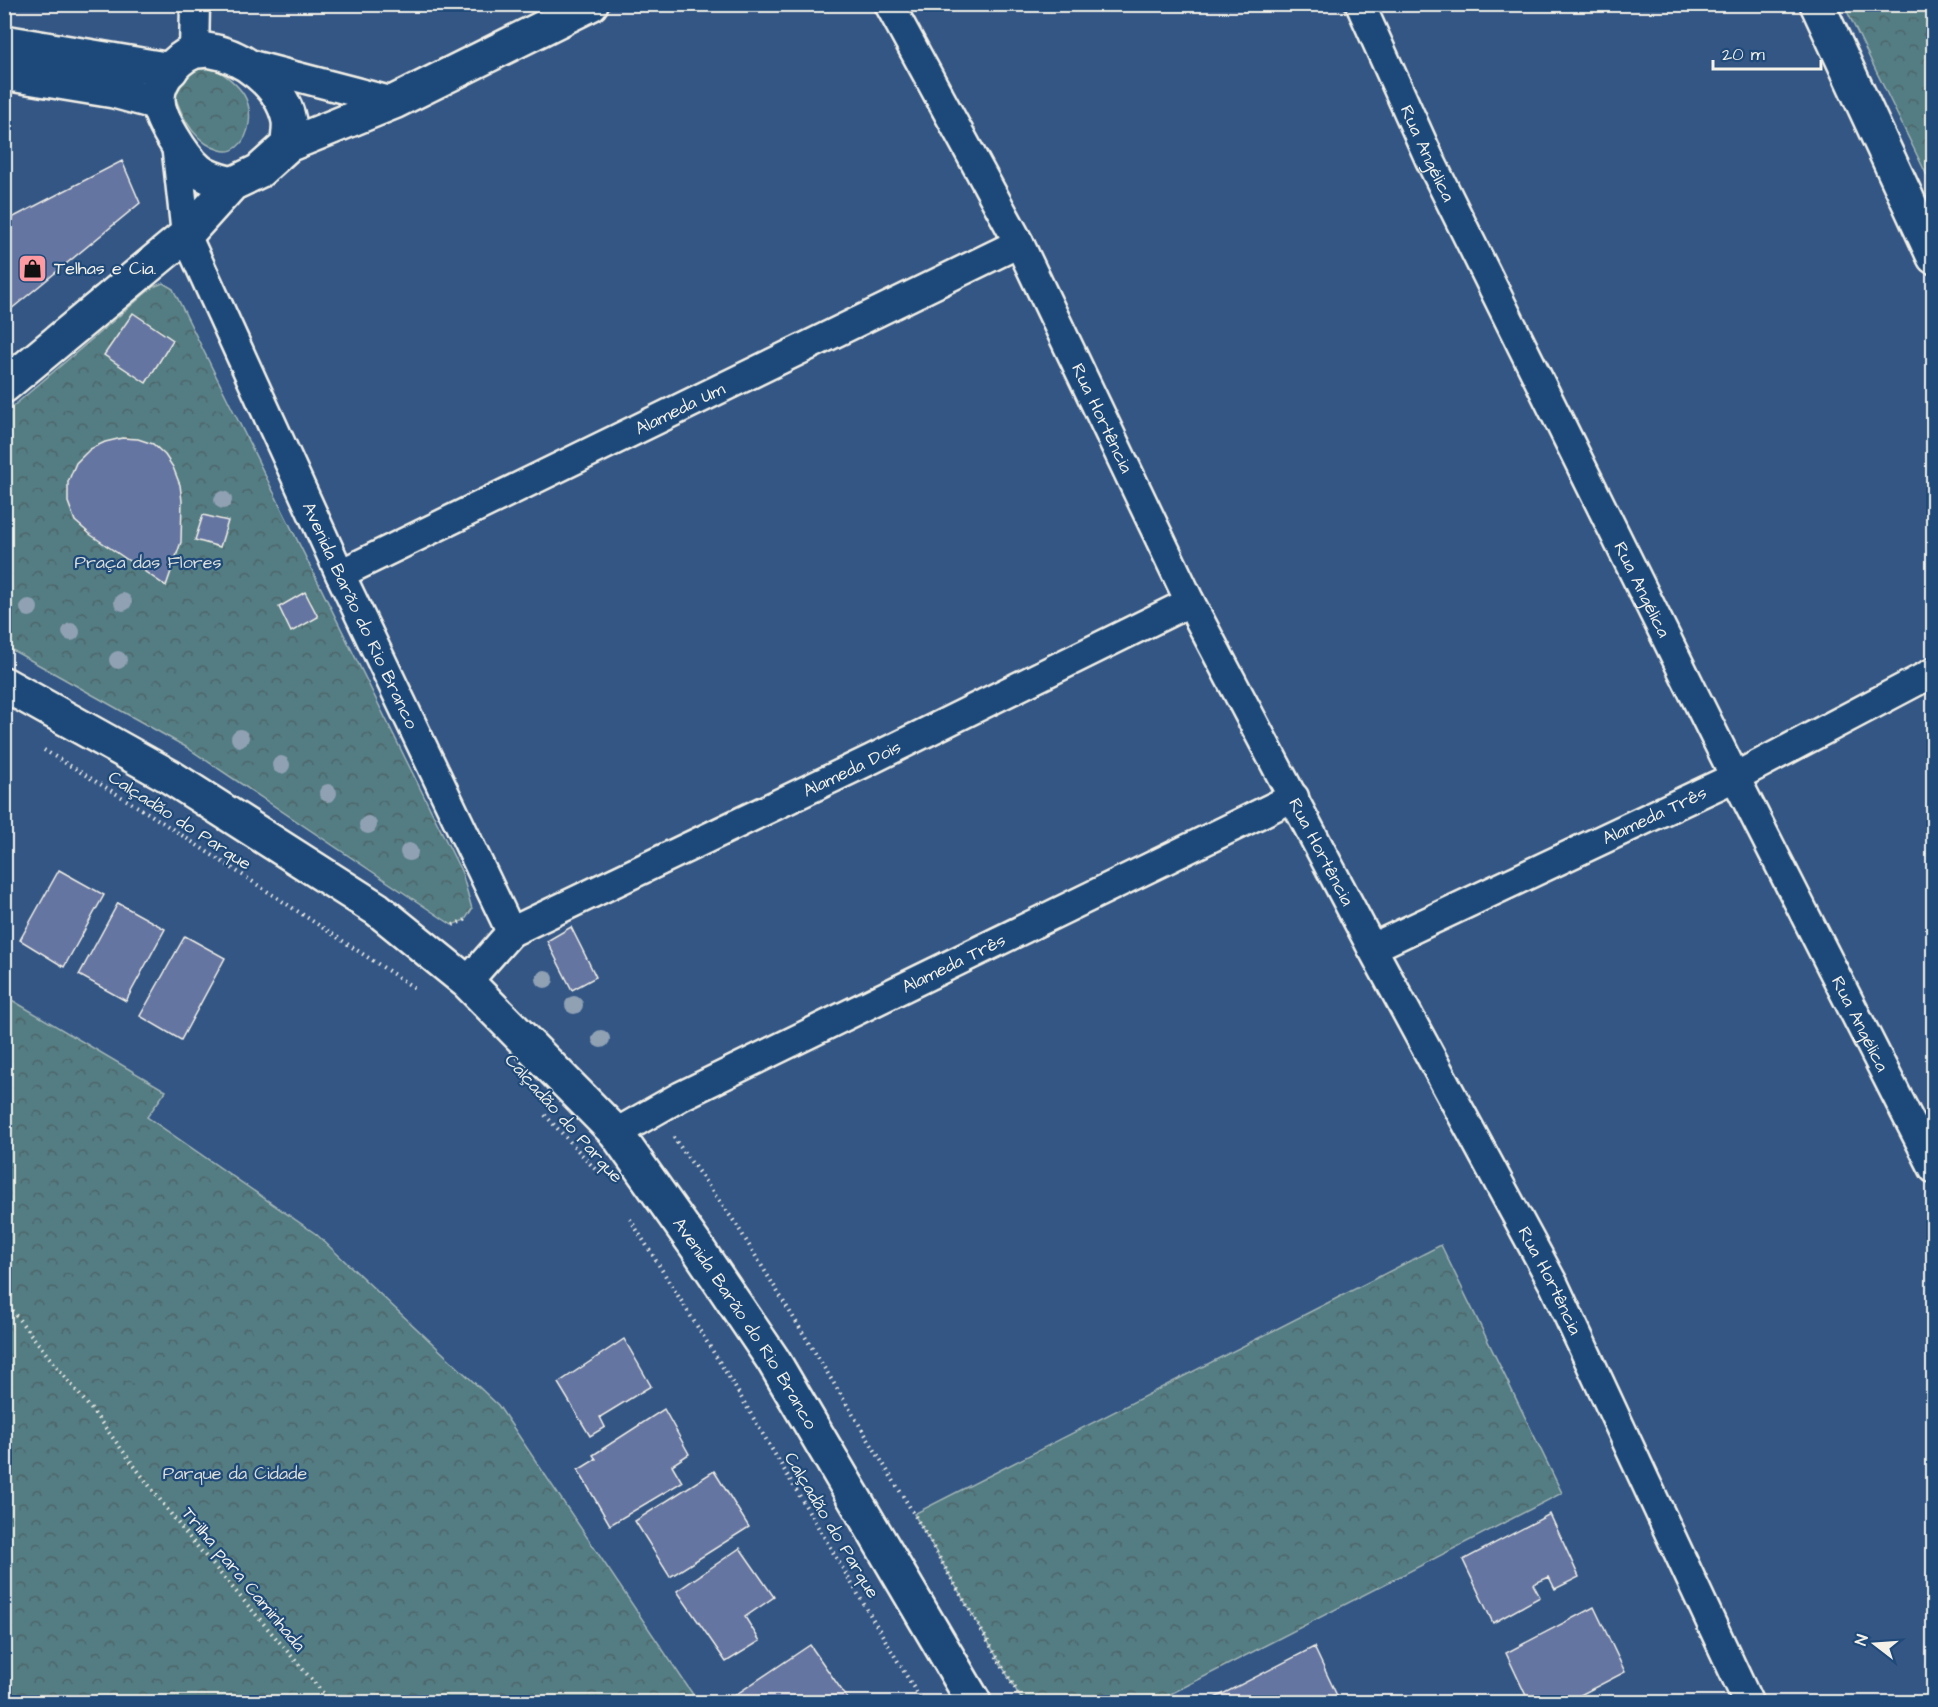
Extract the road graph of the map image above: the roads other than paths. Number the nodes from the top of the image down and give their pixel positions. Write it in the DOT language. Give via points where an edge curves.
graph roads {
  1 [pos="195,4"];
  2 [pos="591,4"];
  3 [pos="889,4"];
  4 [pos="1360,4"];
  5 [pos="1817,4"];
  6 [pos="4,42"];
  7 [pos="182,61"];
  8 [pos="248,64"];
  9 [pos="4,73"];
  10 [pos="394,102"];
  11 [pos="158,103"];
  12 [pos="176,144"];
  13 [pos="288,145"];
  14 [pos="232,184"];
  15 [pos="186,234"];
  16 [pos="1019,243"];
  17 [pos="1934,257"];
  18 [pos="4,386"];
  19 [pos="340,574"];
  20 [pos="1190,602"];
  21 [pos="1934,672"];
  22 [pos="4,684"];
  23 [pos="1735,777"];
  24 [pos="1294,797"];
  25 [pos="512,933"];
  26 [pos="1372,948"];
  27 [pos="467,982"];
  28 [pos="616,1133"];
  29 [pos="1934,1170"];
  30 [pos="974,1702"];
  31 [pos="1748,1702"];
  1 -- 7 [label="street"];
  2 -- 10 [label="street"];
  3 -- 16 [label="street, Rua Hortência"];
  4 -- 23 [label="street, Rua Angélica" via="1430,160"];
  5 -- 17 [label="street"];
  6 -- 7 [label="street"];
  7 -- 8 [label="street" via="207,50"];
  7 -- 11 [label="street" via="159,90"];
  8 -- 10 [label="street"];
  8 -- 13 [label="street" via="284,106 289,122"];
  9 -- 11 [label="street" via="114,91"];
  10 -- 13 [label="street"];
  11 -- 12 [label="street"];
  12 -- 14 [label="street" via="199,171"];
  12 -- 15 [label="street, Avenida Barão do Rio Branco"];
  13 -- 14 [label="street" via="259,171"];
  14 -- 15 [label="street"];
  15 -- 18 [label="street"];
  15 -- 19 [label="street, Avenida Barão do Rio Branco"];
  16 -- 19 [label="street, Alameda Um"];
  16 -- 20 [label="street, Rua Hortência"];
  19 -- 25 [label="street, Avenida Barão do Rio Branco"];
  20 -- 24 [label="street, Rua Hortência"];
  20 -- 25 [label="street, Alameda Dois"];
  21 -- 23 [label="street, Alameda Três"];
  22 -- 27 [label="street, Avenida Barão do Rio Branco" via="169,776 377,909"];
  23 -- 26 [label="street, Alameda Três"];
  23 -- 29 [label="street, Rua Angélica"];
  24 -- 26 [label="street, Rua Hortência"];
  24 -- 28 [label="street, Alameda Três" via="681,1096"];
  25 -- 27 [label="street"];
  26 -- 31 [label="street, Rua Hortência" via="1554,1285"];
  27 -- 28 [label="street, Avenida Barão do Rio Branco"];
  28 -- 30 [label="street, Avenida Barão do Rio Branco" via="773,1360"];
}
